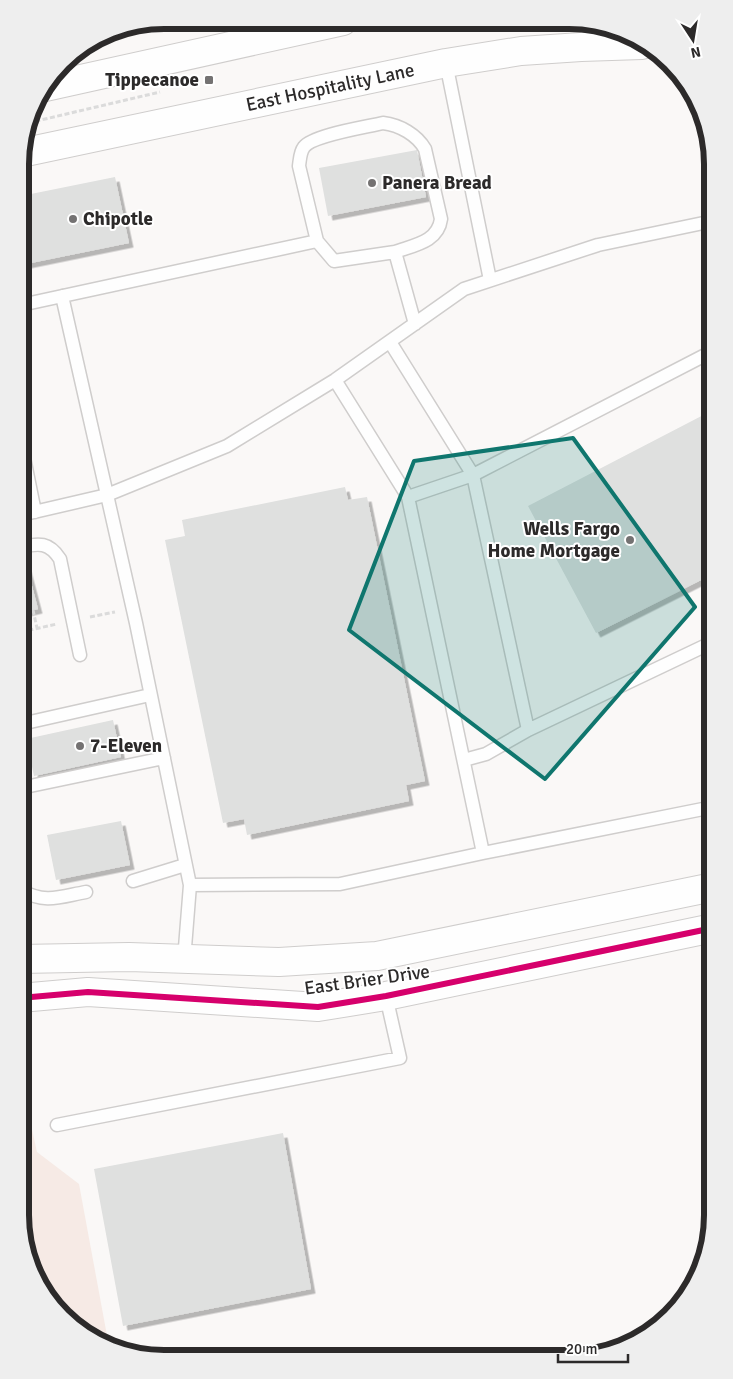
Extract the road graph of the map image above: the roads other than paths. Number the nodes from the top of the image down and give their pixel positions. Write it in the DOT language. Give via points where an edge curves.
graph roads {
  1 [pos="307,29"];
  2 [pos="633,45"];
  3 [pos="446,63"];
  4 [pos="55,85"];
  5 [pos="30,151"];
  6 [pos="704,223"];
  7 [pos="317,241"];
  8 [pos="395,252"];
  9 [pos="490,280"];
  10 [pos="62,296"];
  11 [pos="29,303"];
  12 [pos="415,324"];
  13 [pos="390,342"];
  14 [pos="704,355"];
  15 [pos="335,380"];
  16 [pos="473,475"];
  17 [pos="29,482"];
  18 [pos="107,495"];
  19 [pos="408,497"];
  20 [pos="35,512"];
  21 [pos="29,513"];
  22 [pos="29,546"];
  23 [pos="704,646"];
  24 [pos="80,655"];
  25 [pos="150,695"];
  26 [pos="29,722"];
  27 [pos="528,730"];
  28 [pos="164,758"];
  29 [pos="464,760"];
  30 [pos="29,785"];
  31 [pos="704,809"];
  32 [pos="483,853"];
  33 [pos="185,866"];
  34 [pos="133,881"];
  35 [pos="190,885"];
  36 [pos="704,889"];
  37 [pos="86,892"];
  38 [pos="29,894"];
  39 [pos="704,930"];
  40 [pos="29,959"];
  41 [pos="184,960"];
  42 [pos="386,996"];
  43 [pos="29,997"];
  44 [pos="57,1125"];
  1 -- 4 [label="street"];
  2 -- 3 [label="street, East Hospitality Lane" via="520,51"];
  3 -- 5 [label="street, East Hospitality Lane"];
  3 -- 9 [label="lane"];
  6 -- 9 [label="lane" via="598,245"];
  7 -- 8 [label="lane" via="334,261"];
  7 -- 8 [label="lane" via="299,166 305,146 315,139 383,123 391,124 412,134 425,149 441,219 435,235 427,241"];
  7 -- 10 [label="lane"];
  8 -- 12 [label="lane"];
  9 -- 12 [label="lane" via="464,289"];
  10 -- 11 [label="lane"];
  10 -- 18 [label="lane"];
  12 -- 13 [label="lane"];
  13 -- 15 [label="lane"];
  13 -- 16 [label="lane"];
  14 -- 16 [label="lane"];
  15 -- 18 [label="lane" via="227,446"];
  15 -- 19 [label="lane"];
  16 -- 19 [label="lane"];
  16 -- 27 [label="lane"];
  17 -- 20 [label="lane"];
  18 -- 20 [label="lane"];
  18 -- 25 [label="lane"];
  19 -- 29 [label="lane"];
  20 -- 21 [label="lane"];
  22 -- 24 [label="lane" via="49,547 60,559"];
  23 -- 27 [label="lane"];
  25 -- 26 [label="lane"];
  25 -- 28 [label="lane"];
  27 -- 29 [label="lane" via="486,754"];
  28 -- 30 [label="lane"];
  28 -- 33 [label="lane"];
  29 -- 32 [label="lane"];
  31 -- 32 [label="lane"];
  32 -- 35 [label="lane" via="340,884"];
  33 -- 34 [label="lane"];
  33 -- 35 [label="lane"];
  35 -- 41 [label="lane"];
  36 -- 41 [label="street, East Brier Drive" via="377,956 279,962"];
  37 -- 38 [label="lane" via="51,899"];
  39 -- 42 [label="street, East Brier Drive"];
  40 -- 41 [label="street, East Brier Drive" via="129,957"];
  42 -- 43 [label="street, East Brier Drive" via="318,1006 88,992"];
  42 -- 44 [label="lane" via="400,1058"];
}
